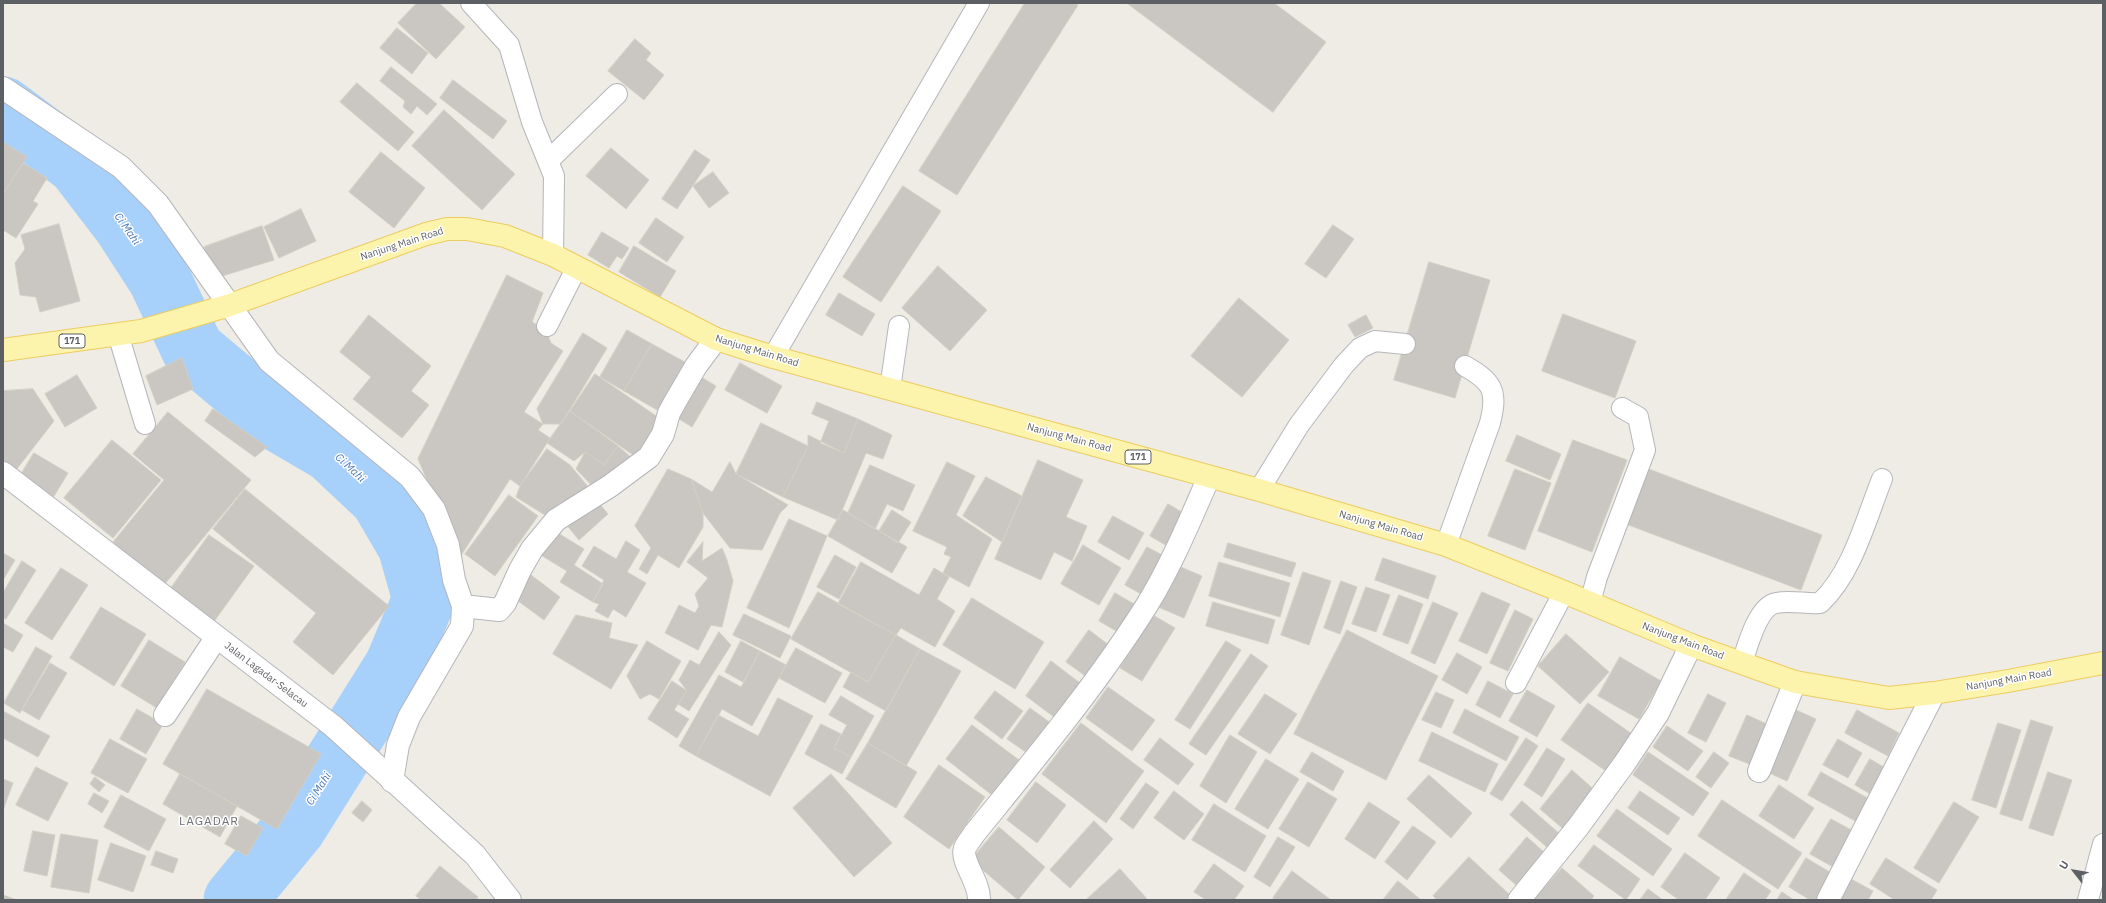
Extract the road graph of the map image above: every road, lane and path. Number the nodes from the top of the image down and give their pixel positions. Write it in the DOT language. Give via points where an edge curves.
graph roads {
  1 [pos="472,3"];
  2 [pos="978,3"];
  3 [pos="3,88"];
  4 [pos="617,94"];
  5 [pos="548,161"];
  6 [pos="553,255"];
  7 [pos="577,267"];
  8 [pos="230,305"];
  9 [pos="547,326"];
  10 [pos="899,326"];
  11 [pos="118,334"];
  12 [pos="716,339"];
  13 [pos="1405,344"];
  14 [pos="3,350"];
  15 [pos="773,357"];
  16 [pos="1465,366"];
  17 [pos="890,389"];
  18 [pos="1622,408"];
  19 [pos="145,424"];
  20 [pos="3,472"];
  21 [pos="1209,477"];
  22 [pos="1882,479"];
  23 [pos="1259,490"];
  24 [pos="1446,545"];
  25 [pos="1564,592"];
  26 [pos="1590,603"];
  27 [pos="463,606"];
  28 [pos="216,638"];
  29 [pos="1691,645"];
  30 [pos="1742,663"];
  31 [pos="2103,663"];
  32 [pos="1516,682"];
  33 [pos="1795,682"];
  34 [pos="1934,693"];
  35 [pos="165,715"];
  36 [pos="1759,771"];
  37 [pos="392,781"];
  38 [pos="2103,844"];
  39 [pos="510,900"];
  40 [pos="979,900"];
  41 [pos="1519,900"];
  42 [pos="1828,900"];
  43 [pos="2088,900"];
  1 -- 5 [label="lane" via="509,45 532,122"];
  2 -- 15 [label="lane"];
  3 -- 8 [label="street" via="121,167 158,204"];
  4 -- 5 [label="lane"];
  5 -- 6 [label="lane" via="554,176"];
  6 -- 7 [label="main road, Nanjung Main Road / 171"];
  6 -- 8 [label="main road, Nanjung Main Road / 171" via="505,236 467,229 446,229"];
  7 -- 9 [label="lane"];
  7 -- 12 [label="main road, Nanjung Main Road / 171"];
  8 -- 11 [label="main road, Nanjung Main Road / 171" via="141,331"];
  8 -- 27 [label="street" via="258,347 282,374 389,459 423,492 442,527 454,580"];
  10 -- 17 [label="lane"];
  11 -- 14 [label="main road, 171"];
  11 -- 19 [label="lane"];
  12 -- 15 [label="main road, Nanjung Main Road / 171"];
  12 -- 27 [label="street" via="696,366 668,413 663,434 649,457 610,486 556,520 532,549 505,603 498,610"];
  13 -- 23 [label="lane" via="1375,342 1360,348 1299,425"];
  15 -- 17 [label="main road, Nanjung Main Road / 171"];
  16 -- 24 [label="lane" via="1480,375 1492,390 1495,403"];
  17 -- 21 [label="main road, Nanjung Main Road / 171"];
  18 -- 26 [label="lane" via="1638,417 1645,450"];
  20 -- 28 [label="street, Jalan Lagadar-Selacau"];
  21 -- 23 [label="main road, Nanjung Main Road / 171"];
  21 -- 40 [label="street" via="1183,537 1138,617 1073,711 974,834 965,849 965,860 978,887"];
  22 -- 30 [label="lane" via="1844,574 1830,593 1820,603 1775,603 1767,607 1753,631"];
  23 -- 24 [label="main road, Nanjung Main Road / 171"];
  24 -- 25 [label="main road, Nanjung Main Road / 171"];
  25 -- 26 [label="main road, Nanjung Main Road / 171"];
  25 -- 32 [label="lane"];
  26 -- 29 [label="main road, Nanjung Main Road / 171"];
  27 -- 37 [label="street" via="462,626 409,717 398,745"];
  28 -- 35 [label="street"];
  28 -- 37 [label="street, Jalan Lagadar-Selacau" via="333,726"];
  29 -- 30 [label="main road, Nanjung Main Road / 171"];
  29 -- 41 [label="street" via="1658,713 1624,764 1578,827"];
  30 -- 33 [label="main road, Nanjung Main Road / 171"];
  31 -- 34 [label="main road, Nanjung Main Road / 171"];
  33 -- 34 [label="main road, Nanjung Main Road / 171" via="1889,698"];
  33 -- 36 [label="street"];
  34 -- 42 [label="street"];
  37 -- 39 [label="street, Jalan Lagadar-Selacau" via="475,855"];
  38 -- 43 [label="lane"];
}
